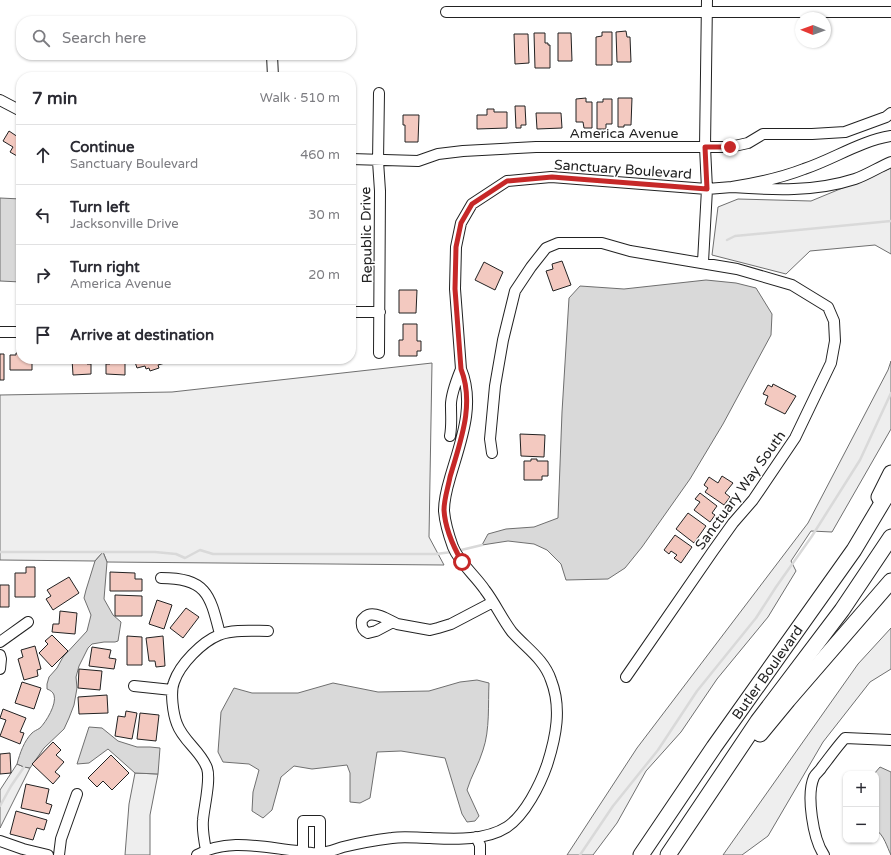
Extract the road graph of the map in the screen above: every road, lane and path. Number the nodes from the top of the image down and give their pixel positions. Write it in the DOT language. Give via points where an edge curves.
graph roads {
  1 [pos="707,0"];
  2 [pos="446,12"];
  3 [pos="891,12"];
  4 [pos="707,13"];
  5 [pos="272,60"];
  6 [pos="272,72"];
  7 [pos="378,93"];
  8 [pos="0,100"];
  9 [pos="16,108"];
  10 [pos="891,113"];
  11 [pos="891,136"];
  12 [pos="705,147"];
  13 [pos="356,159"];
  14 [pos="378,161"];
  15 [pos="891,162"];
  16 [pos="732,187"];
  17 [pos="707,189"];
  18 [pos="703,262"];
  19 [pos="356,312"];
  20 [pos="380,312"];
  21 [pos="0,332"];
  22 [pos="16,332"];
  23 [pos="380,353"];
  24 [pos="461,369"];
  25 [pos="457,452"];
  26 [pos="492,453"];
  27 [pos="891,472"];
  28 [pos="891,488"];
  29 [pos="891,537"];
  30 [pos="854,550"];
  31 [pos="161,578"];
  32 [pos="891,581"];
  33 [pos="493,602"];
  34 [pos="28,622"];
  35 [pos="393,622"];
  36 [pos="268,631"];
  37 [pos="220,634"];
  38 [pos="0,642"];
  39 [pos="0,655"];
  40 [pos="0,669"];
  41 [pos="626,677"];
  42 [pos="134,686"];
  43 [pos="172,690"];
  44 [pos="891,740"];
  45 [pos="76,794"];
  46 [pos="695,814"];
  47 [pos="476,837"];
  48 [pos="0,841"];
  49 [pos="201,852"];
  50 [pos="303,852"];
  51 [pos="320,854"];
  52 [pos="48,855"];
  53 [pos="59,855"];
  54 [pos="480,855"];
  55 [pos="641,855"];
  56 [pos="668,855"];
  57 [pos="824,855"];
  1 -- 4 [label="street"];
  2 -- 4 [label="street"];
  3 -- 4 [label="street"];
  4 -- 12 [label="street"];
  5 -- 6 [label="street"];
  7 -- 14 [label="street, Republic Drive"];
  8 -- 9 [label="street"];
  10 -- 12 [label="street, America Avenue" via="844,132 763,134 748,143 730,147"];
  11 -- 16 [label="street, Sanctuary Boulevard" via="862,144 805,169 770,180"];
  12 -- 14 [label="street, America Avenue" via="536,148 444,153 418,161"];
  12 -- 17 [label="street"];
  13 -- 14 [label="street, America Avenue"];
  14 -- 20 [label="street, Republic Drive"];
  15 -- 16 [label="street, Sanctuary Boulevard" via="856,178 826,186 779,190"];
  16 -- 17 [label="street, Sanctuary Boulevard"];
  17 -- 18 [label="street"];
  17 -- 24 [label="street, Sanctuary Boulevard" via="552,177 507,181 472,204 461,223 456,247 455,289"];
  18 -- 26 [label="street, Sanctuary Way South" via="602,244 558,243 546,248 515,291 495,386 490,439"];
  18 -- 41 [label="street, Sanctuary Way South" via="792,285 828,307 834,321 831,363 795,438 753,500 733,522"];
  19 -- 20 [label="street"];
  20 -- 23 [label="street, Republic Drive"];
  21 -- 22 [label="street"];
  24 -- 25 [label="street, Sanctuary Boulevard" via="466,380 466,419"];
  24 -- 25 [label="street, Sanctuary Boulevard" via="451,405 450,436"];
  25 -- 33 [label="street, Sanctuary Boulevard" via="446,493 444,509 447,527 453,548"];
  27 -- 30 [label="highway"];
  28 -- 30 [label="highway, Butler Boulevard"];
  29 -- 46 [label="highway, Butler Boulevard" via="842,610 758,721"];
  30 -- 55 [label="highway, Butler Boulevard"];
  31 -- 37 [label="street" via="175,578 203,589 212,602"];
  32 -- 46 [label="highway" via="788,700"];
  33 -- 35 [label="street" via="451,624 430,630"];
  33 -- 47 [label="street, Sanctuary Boulevard" via="513,632 543,662 551,677 556,695 557,730 543,777 520,814 507,827"];
  34 -- 38 [label="street"];
  36 -- 37 [label="street"];
  37 -- 43 [label="street" via="202,645 180,670"];
  39 -- 40 [label="street"];
  42 -- 43 [label="street"];
  43 -- 49 [label="street" via="177,725 185,739 200,755 207,769"];
  44 -- 57 [label="street" via="845,738 814,776 810,794 812,818 820,850"];
  45 -- 53 [label="street"];
  46 -- 56 [label="highway, Butler Boulevard"];
  47 -- 51 [label="street, Sanctuary Boulevard" via="394,837 345,846"];
  47 -- 54 [label="street" via="480,845"];
  48 -- 52 [label="street"];
  49 -- 50 [label="street, Sanctuary Boulevard" via="238,844"];
  50 -- 51 [label="street, Sanctuary Boulevard"];
  50 -- 51 [label="street" via="303,821 320,821"];
}
